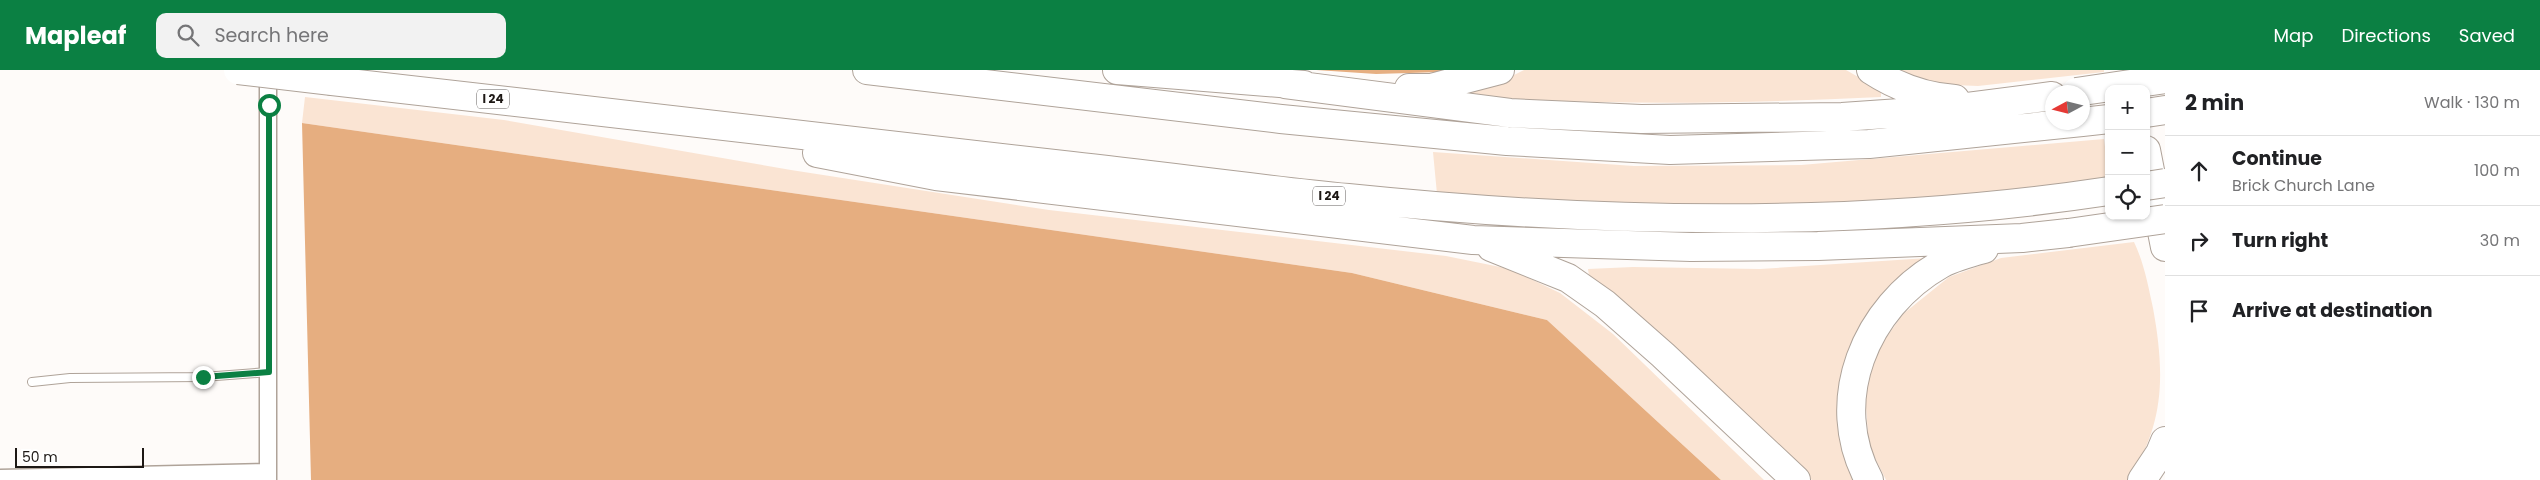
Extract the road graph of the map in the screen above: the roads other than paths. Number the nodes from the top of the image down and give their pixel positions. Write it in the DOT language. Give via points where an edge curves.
graph roads {
  1 [pos="238,70"];
  2 [pos="268,70"];
  3 [pos="867,70"];
  4 [pos="1117,70"];
  5 [pos="1500,70"];
  6 [pos="1871,70"];
  7 [pos="2131,70"];
  8 [pos="2164,70"];
  9 [pos="2165,74"];
  10 [pos="2165,79"];
  11 [pos="1285,84"];
  12 [pos="2133,85"];
  13 [pos="2090,90"];
  14 [pos="2045,97"];
  15 [pos="1997,102"];
  16 [pos="2165,110"];
  17 [pos="600,111"];
  18 [pos="2150,112"];
  19 [pos="2105,119"];
  20 [pos="2090,121"];
  21 [pos="2045,126"];
  22 [pos="2150,170"];
  23 [pos="2165,183"];
  24 [pos="2150,185"];
  25 [pos="2105,192"];
  26 [pos="2165,219"];
  27 [pos="2022,238"];
  28 [pos="1473,240"];
  29 [pos="2165,247"];
  30 [pos="269,372"];
  31 [pos="32,382"];
  32 [pos="2165,441"];
  33 [pos="268,476"];
  34 [pos="0,478"];
  35 [pos="1796,480"];
  36 [pos="1869,480"];
  37 [pos="2142,480"];
  1 -- 17 [label="highway, I 24, bridge"];
  2 -- 30 [label="street"];
  3 -- 21 [label="highway" via="1291,120 1507,141 1670,150 1869,144"];
  4 -- 11 [label="highway"];
  5 -- 11 [label="highway" via="1431,88"];
  6 -- 15 [label="highway" via="1892,84 1935,98"];
  7 -- 12 [label="highway"];
  8 -- 9 [label="highway"];
  10 -- 13 [label="highway, bridge"];
  11 -- 15 [label="highway" via="1510,112 1641,118 1842,117 1944,110"];
  14 -- 15 [label="highway"];
  16 -- 18 [label="highway"];
  17 -- 25 [label="highway, I 24" via="1351,198 1561,214 1763,218 1888,214"];
  17 -- 28 [label="highway" via="936,176"];
  19 -- 20 [label="highway"];
  22 -- 29 [label="highway"];
  23 -- 24 [label="highway, bridge"];
  26 -- 27 [label="highway, bridge"];
  27 -- 28 [label="highway" via="1720,247"];
  27 -- 36 [label="highway" via="1941,264 1901,296 1875,328 1862,353 1850,406 1851,433"];
  28 -- 35 [label="highway" via="1568,278 1605,304"];
  30 -- 31 [label="lane"];
  30 -- 33 [label="street"];
  32 -- 37 [label="highway"];
  33 -- 34 [label="street"];
}
